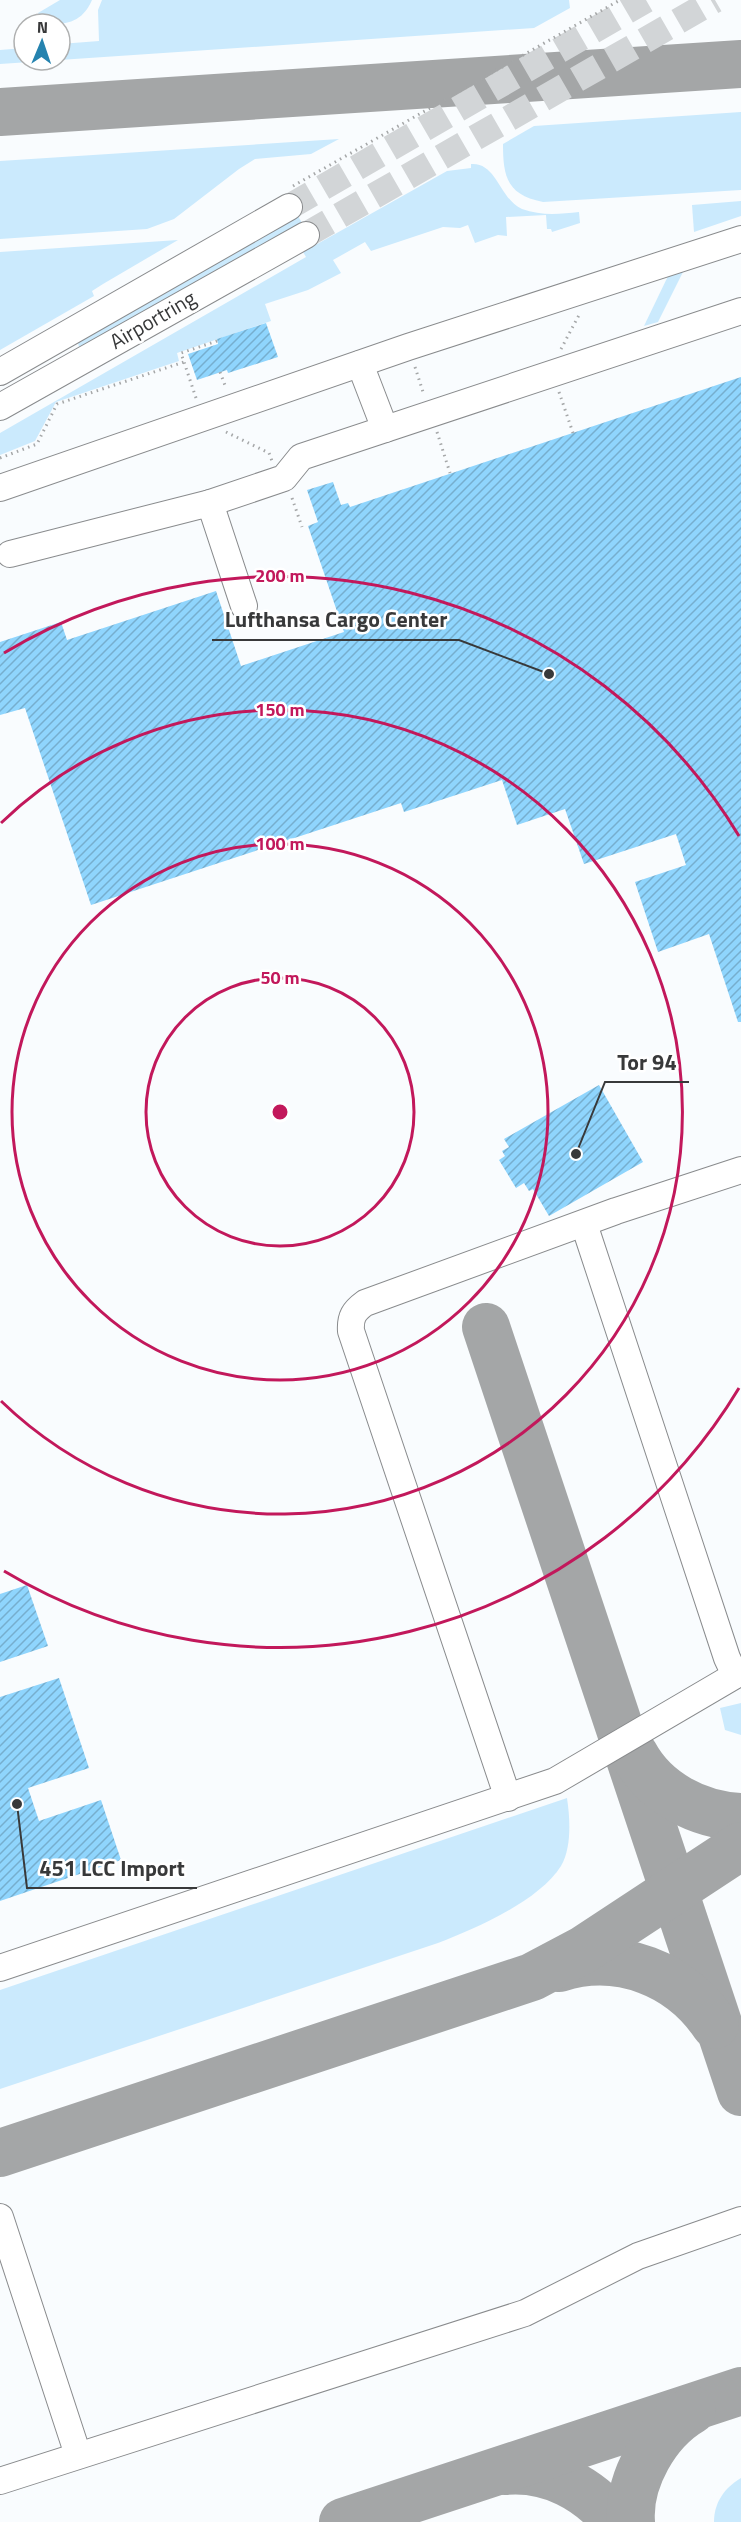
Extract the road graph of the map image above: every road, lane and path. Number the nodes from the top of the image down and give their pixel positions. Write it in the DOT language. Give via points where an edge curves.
graph roads {
  1 [pos="620,0"];
  2 [pos="288,198"];
  3 [pos="306,235"];
  4 [pos="741,239"];
  5 [pos="741,311"];
  6 [pos="218,341"];
  7 [pos="181,353"];
  8 [pos="184,363"];
  9 [pos="360,364"];
  10 [pos="0,372"];
  11 [pos="220,372"];
  12 [pos="226,390"];
  13 [pos="0,407"];
  14 [pos="212,415"];
  15 [pos="386,429"];
  16 [pos="0,458"];
  17 [pos="278,480"];
  18 [pos="0,488"];
  19 [pos="210,503"];
  20 [pos="302,527"];
  21 [pos="10,554"];
  22 [pos="244,606"];
  23 [pos="741,1170"];
  24 [pos="584,1224"];
  25 [pos="738,1674"];
  26 [pos="508,1798"];
  27 [pos="0,1968"];
  28 [pos="0,2217"];
  29 [pos="741,2220"];
  30 [pos="78,2455"];
  31 [pos="0,2481"];
  1 -- 2 [label="path"];
  2 -- 10 [label="street, Airportring"];
  3 -- 13 [label="street, Airportring"];
  4 -- 9 [label="street"];
  5 -- 15 [label="street"];
  6 -- 7 [label="path"];
  8 -- 16 [label="path" via="57,404 37,444"];
  9 -- 14 [label="street"];
  9 -- 15 [label="street"];
  11 -- 12 [label="path"];
  14 -- 17 [label="path" via="215,427 269,453"];
  14 -- 18 [label="street"];
  15 -- 17 [label="street" via="301,457"];
  17 -- 19 [label="street"];
  17 -- 20 [label="path" via="284,497 291,495"];
  19 -- 21 [label="street"];
  19 -- 22 [label="street"];
  23 -- 24 [label="street"];
  24 -- 25 [label="street" via="718,1630"];
  24 -- 26 [label="street" via="364,1303 351,1320 351,1331"];
  25 -- 26 [label="street" via="555,1781"];
  26 -- 27 [label="street"];
  28 -- 30 [label="street"];
  29 -- 30 [label="street" via="638,2256 525,2313"];
  30 -- 31 [label="street"];
}
